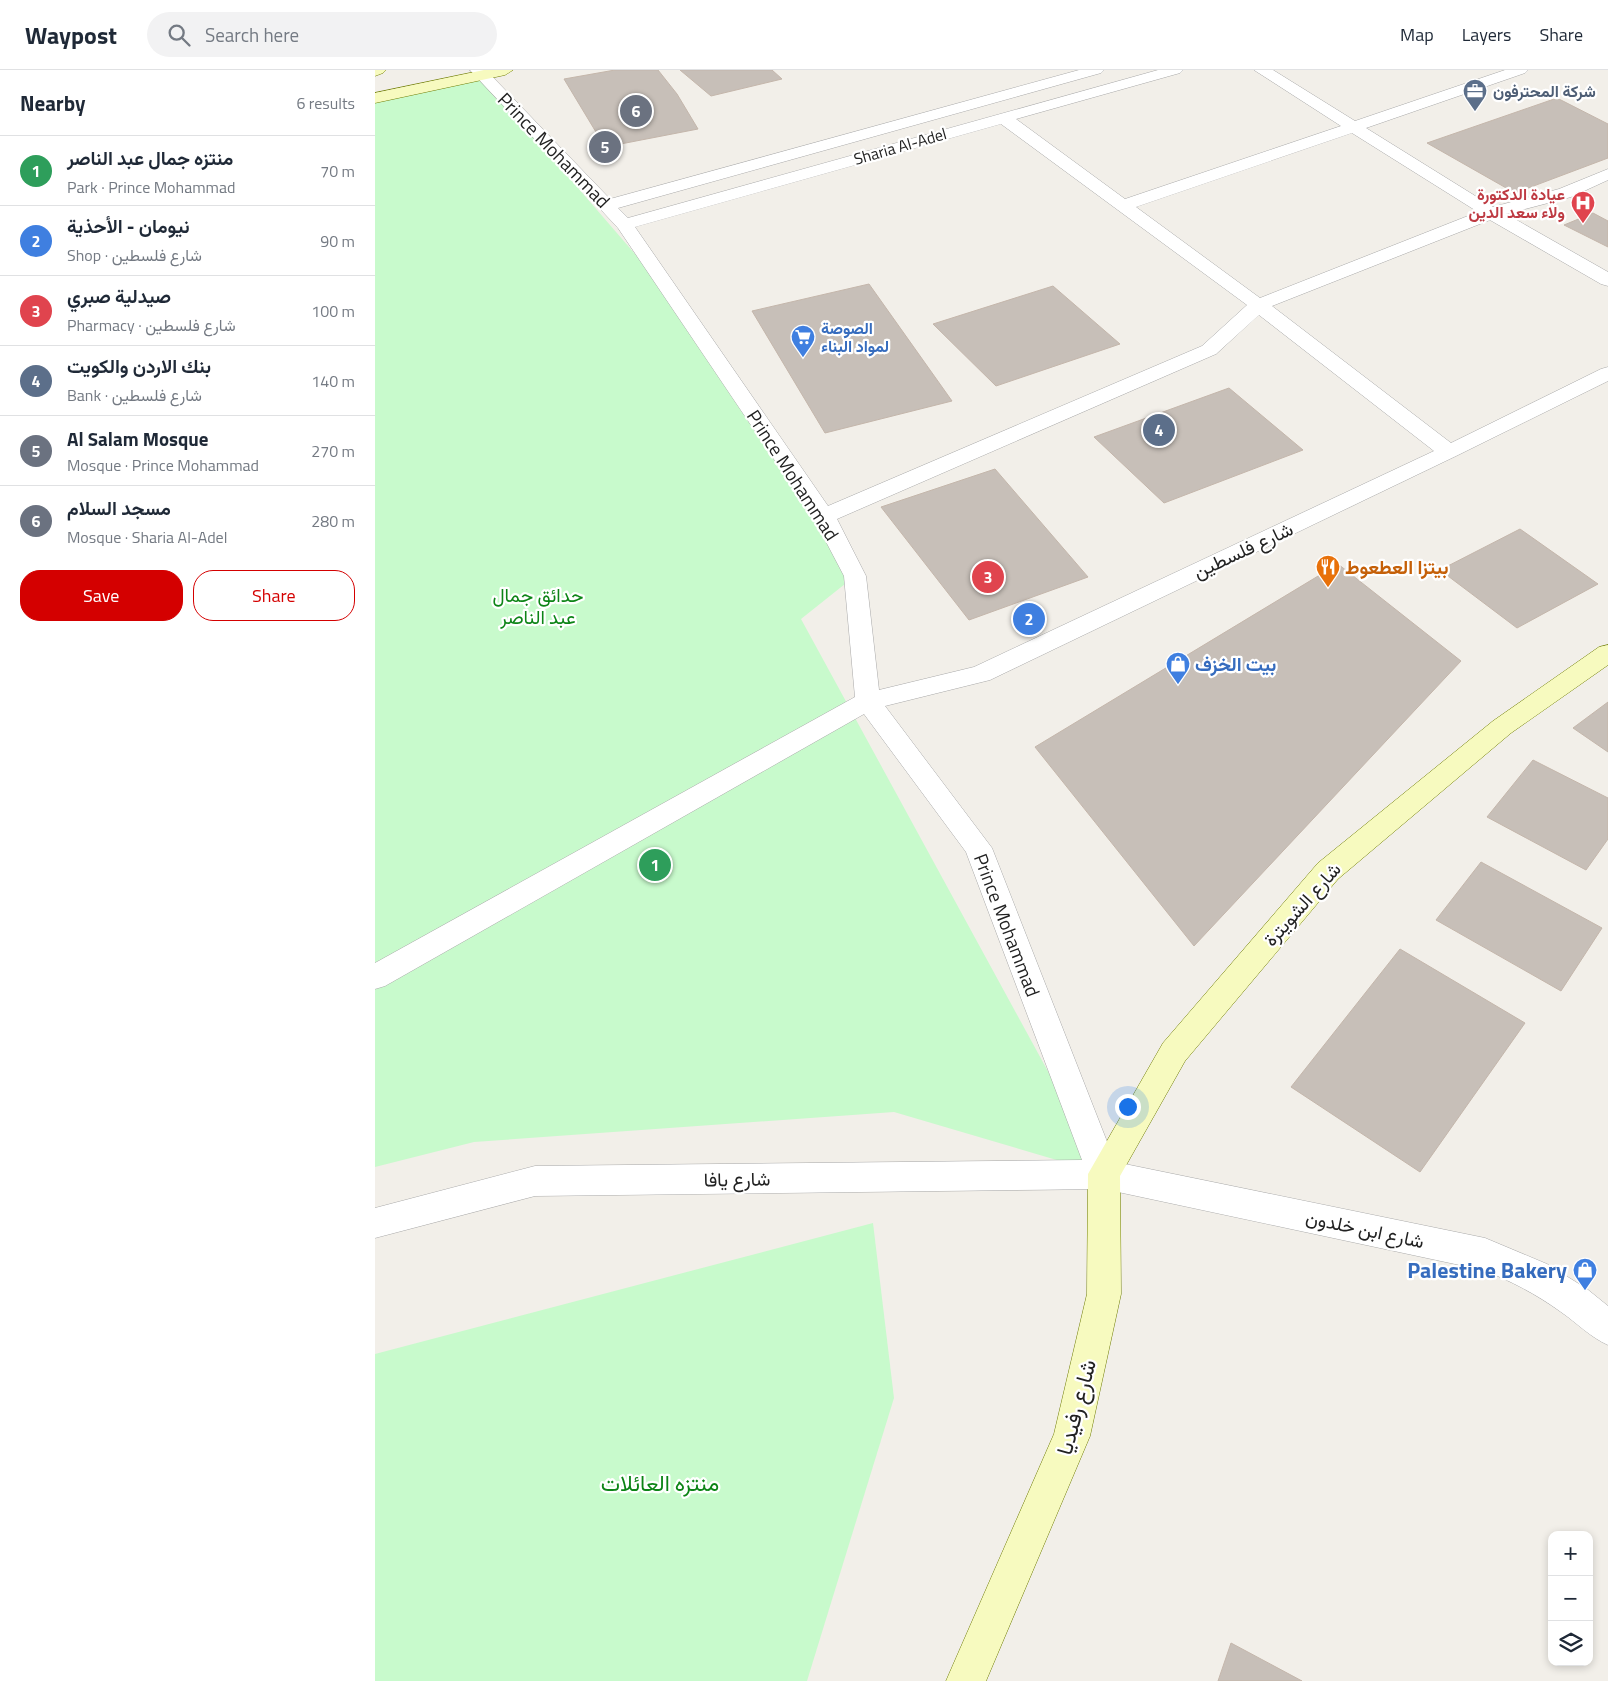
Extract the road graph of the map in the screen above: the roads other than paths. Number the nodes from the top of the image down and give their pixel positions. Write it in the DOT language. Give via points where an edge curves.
graph roads {
  1 [pos="505,70"];
  2 [pos="1096,70"];
  3 [pos="1175,70"];
  4 [pos="1262,70"];
  5 [pos="1520,70"];
  6 [pos="485,72"];
  7 [pos="375,98"];
  8 [pos="1002,117"];
  9 [pos="1352,126"];
  10 [pos="1608,174"];
  11 [pos="608,205"];
  12 [pos="1122,206"];
  13 [pos="1491,213"];
  14 [pos="624,224"];
  15 [pos="1608,280"];
  16 [pos="1258,305"];
  17 [pos="1608,373"];
  18 [pos="1449,452"];
  19 [pos="824,516"];
  20 [pos="1608,653"];
  21 [pos="869,701"];
  22 [pos="375,977"];
  23 [pos="1104,1174"];
  24 [pos="375,1223"];
  25 [pos="1608,1328"];
  26 [pos="966,1681"];
  1 -- 6 [label="main road"];
  2 -- 11 [label="street, Sharia Al-Adel"];
  3 -- 8 [label="street, Sharia Al-Adel"];
  4 -- 9 [label="street"];
  5 -- 9 [label="street"];
  6 -- 7 [label="main road"];
  6 -- 11 [label="street, Prince Mohammad"];
  8 -- 12 [label="street"];
  8 -- 14 [label="street, Sharia Al-Adel"];
  9 -- 12 [label="street"];
  9 -- 13 [label="street"];
  10 -- 13 [label="street" via="1565,193"];
  11 -- 14 [label="street, Prince Mohammad"];
  12 -- 16 [label="street"];
  13 -- 15 [label="street"];
  13 -- 16 [label="street"];
  14 -- 19 [label="street, Prince Mohammad"];
  16 -- 18 [label="street"];
  16 -- 19 [label="street" via="1209,350"];
  17 -- 18 [label="street, شارع فلسطين"];
  18 -- 21 [label="street, شارع فلسطين" via="981,674"];
  19 -- 21 [label="street, Prince Mohammad" via="855,576"];
  20 -- 23 [label="main road, شارع الشويترة" via="1502,726 1328,871 1173,1052"];
  21 -- 22 [label="street, شارع فلسطين"];
  21 -- 23 [label="street, Prince Mohammad" via="978,848"];
  23 -- 24 [label="street, شارع يافا" via="535,1181"];
  23 -- 25 [label="street, شارع ابن خلدون" via="1485,1254 1535,1276 1575,1301"];
  23 -- 26 [label="main road, شارع رفيديا" via="1104,1294 1072,1436"];
}
